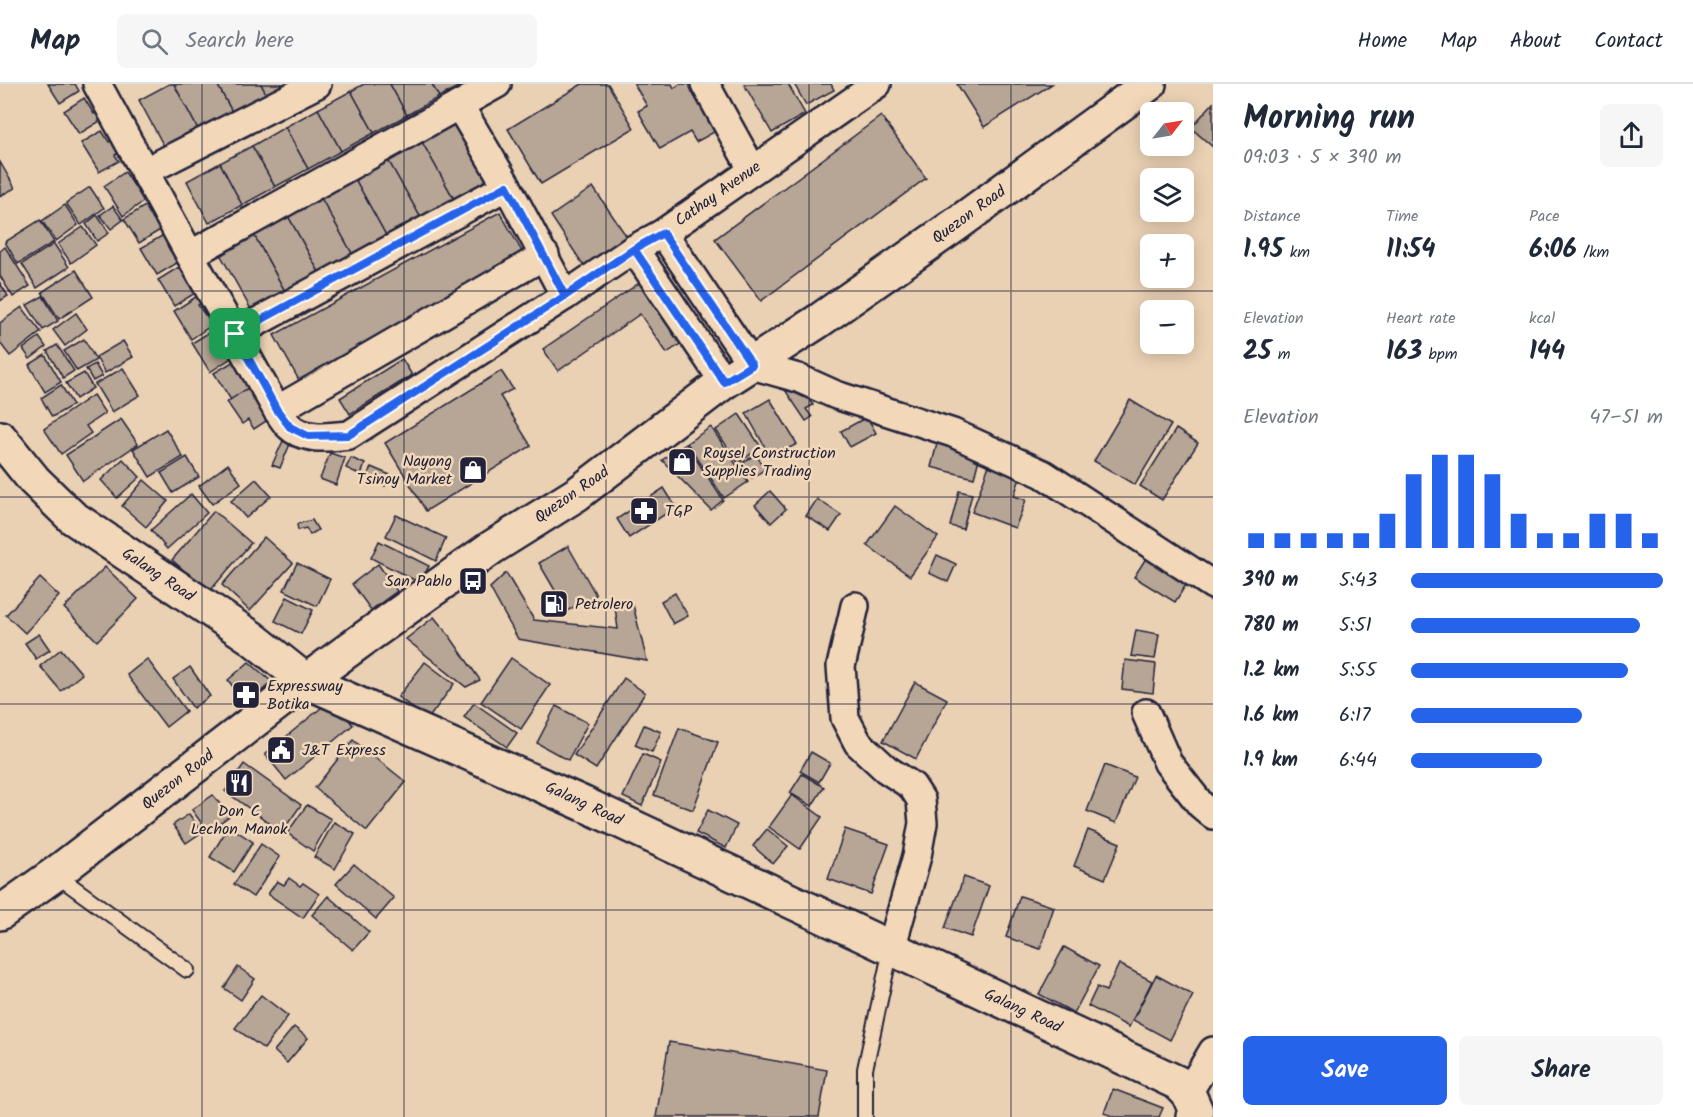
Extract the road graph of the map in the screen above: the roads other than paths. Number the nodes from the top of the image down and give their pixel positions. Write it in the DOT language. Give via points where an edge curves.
graph roads {
  1 [pos="317,84"];
  2 [pos="497,84"];
  3 [pos="705,84"];
  4 [pos="877,84"];
  5 [pos="1149,84"];
  6 [pos="108,88"];
  7 [pos="459,105"];
  8 [pos="752,170"];
  9 [pos="144,172"];
  10 [pos="507,186"];
  11 [pos="663,233"];
  12 [pos="634,249"];
  13 [pos="190,255"];
  14 [pos="545,255"];
  15 [pos="565,296"];
  16 [pos="235,334"];
  17 [pos="752,365"];
  18 [pos="724,382"];
  19 [pos="277,410"];
  20 [pos="0,438"];
  21 [pos="1213,585"];
  22 [pos="855,606"];
  23 [pos="306,681"];
  24 [pos="1146,713"];
  25 [pos="1213,815"];
  26 [pos="56,874"];
  27 [pos="0,913"];
  28 [pos="891,949"];
  29 [pos="187,970"];
  30 [pos="1213,1050"];
  31 [pos="1191,1105"];
  32 [pos="865,1117"];
  1 -- 9 [label="street"];
  2 -- 7 [label="street"];
  3 -- 8 [label="street"];
  4 -- 8 [label="street, Cathay Avenue"];
  5 -- 17 [label="main road, Quezon Road" via="954,226"];
  6 -- 9 [label="street"];
  7 -- 10 [label="street"];
  7 -- 13 [label="street"];
  8 -- 11 [label="street, Cathay Avenue"];
  9 -- 13 [label="street"];
  10 -- 14 [label="street"];
  10 -- 16 [label="street"];
  11 -- 12 [label="street, Cathay Avenue"];
  11 -- 17 [label="street"];
  12 -- 15 [label="street, Cathay Avenue"];
  12 -- 18 [label="street"];
  13 -- 16 [label="street"];
  14 -- 15 [label="street"];
  14 -- 19 [label="street"];
  15 -- 19 [label="street, Cathay Avenue" via="349,435 308,436 290,427"];
  16 -- 19 [label="street"];
  17 -- 18 [label="main road, Quezon Road"];
  17 -- 21 [label="street" via="953,433 1043,474"];
  18 -- 23 [label="main road, Quezon Road" via="577,494 491,548"];
  20 -- 23 [label="main road, Galang Road" via="34,480 72,517 252,638"];
  22 -- 28 [label="street" via="841,666 845,718 858,743 912,786 921,800 923,823 917,856"];
  23 -- 26 [label="main road, Quezon Road"];
  23 -- 28 [label="main road, Galang Road" via="584,804"];
  24 -- 25 [label="street" via="1168,763"];
  26 -- 27 [label="main road, Quezon Road"];
  26 -- 29 [label="lane"];
  28 -- 31 [label="main road, Galang Road" via="1178,1083"];
  28 -- 32 [label="lane" via="865,1070"];
  30 -- 31 [label="street"];
}
